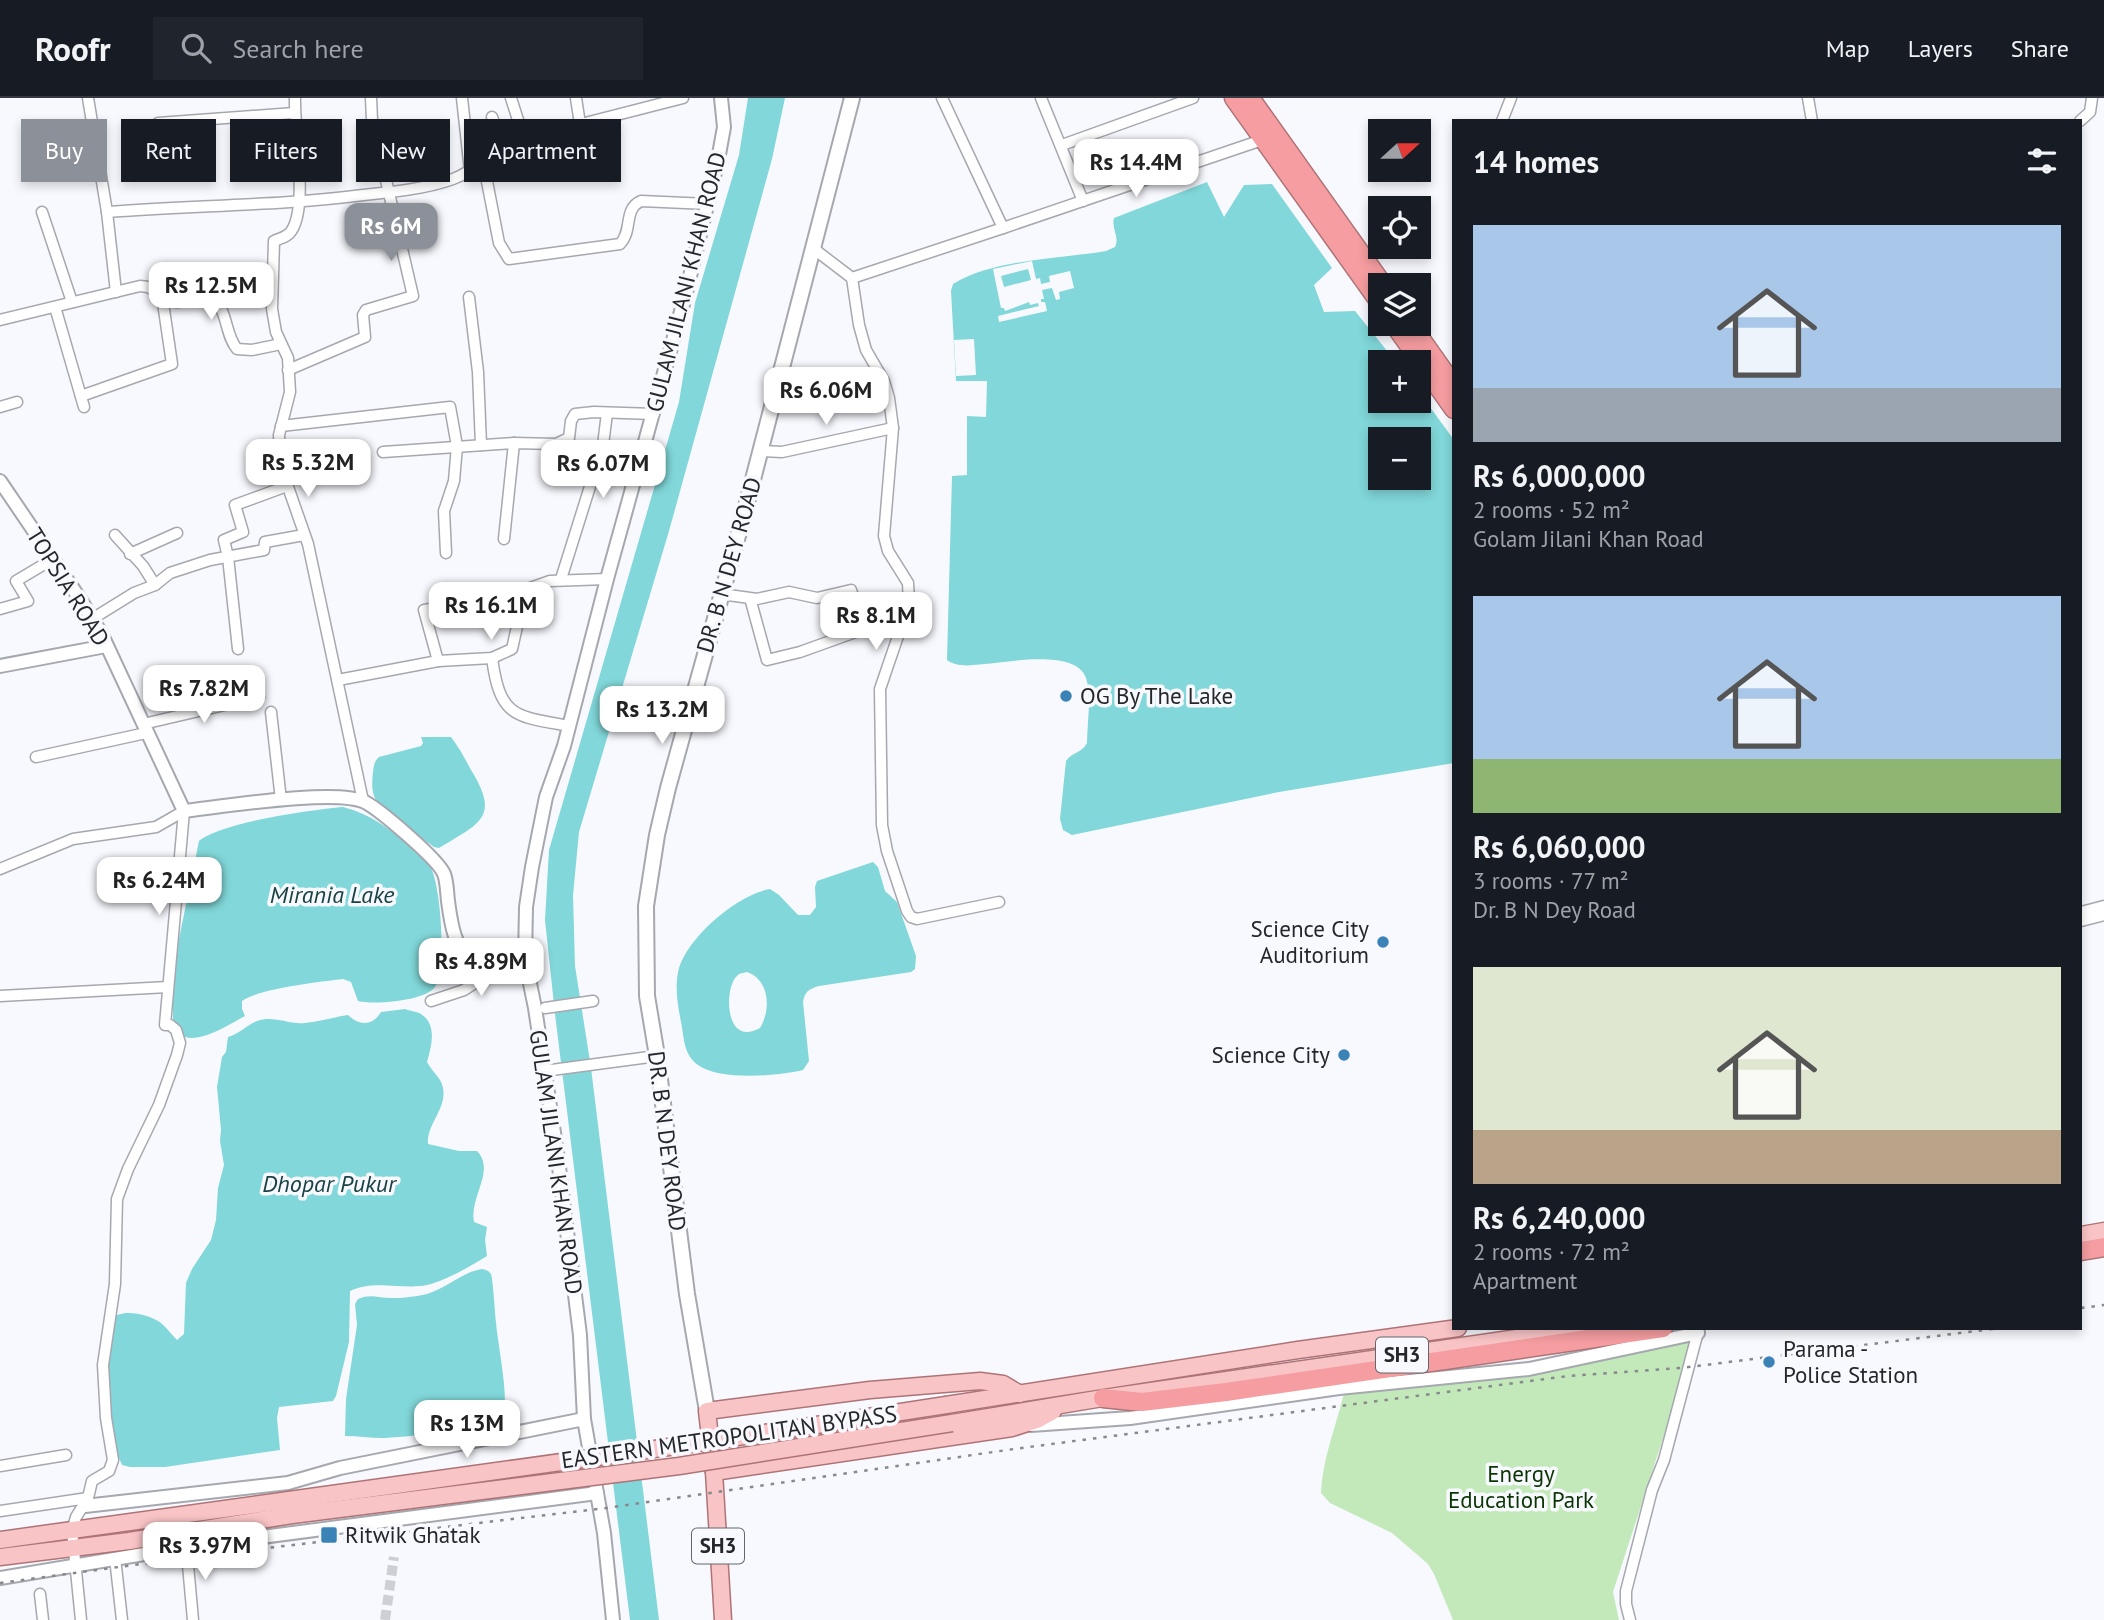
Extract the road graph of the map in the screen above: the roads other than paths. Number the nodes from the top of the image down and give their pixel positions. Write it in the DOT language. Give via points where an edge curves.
graph roads {
  1 [pos="88,98"];
  2 [pos="295,98"];
  3 [pos="371,98"];
  4 [pos="462,98"];
  5 [pos="511,98"];
  6 [pos="576,98"];
  7 [pos="683,98"];
  8 [pos="722,98"];
  9 [pos="852,98"];
  10 [pos="943,98"];
  11 [pos="1041,98"];
  12 [pos="1194,98"];
  13 [pos="1228,98"];
  14 [pos="1234,98"];
  15 [pos="1250,98"];
  16 [pos="1256,98"];
  17 [pos="1511,98"];
  18 [pos="1808,98"];
  19 [pos="2091,98"];
  20 [pos="294,113"];
  21 [pos="216,119"];
  22 [pos="464,119"];
  23 [pos="518,119"];
  24 [pos="579,119"];
  25 [pos="600,119"];
  26 [pos="1503,119"];
  27 [pos="1812,119"];
  28 [pos="2082,119"];
  29 [pos="1259,141"];
  30 [pos="1062,145"];
  31 [pos="464,174"];
  32 [pos="487,182"];
  33 [pos="390,192"];
  34 [pos="1083,201"];
  35 [pos="300,203"];
  36 [pos="708,204"];
  37 [pos="42,212"];
  38 [pos="107,212"];
  39 [pos="1003,228"];
  40 [pos="814,249"];
  41 [pos="1376,273"];
  42 [pos="1377,273"];
  43 [pos="852,278"];
  44 [pos="1368,286"];
  45 [pos="116,292"];
  46 [pos="1368,294"];
  47 [pos="162,296"];
  48 [pos="469,297"];
  49 [pos="72,302"];
  50 [pos="55,307"];
  51 [pos="0,320"];
  52 [pos="1400,336"];
  53 [pos="1420,336"];
  54 [pos="1421,336"];
  55 [pos="281,344"];
  56 [pos="288,370"];
  57 [pos="1452,376"];
  58 [pos="1431,381"];
  59 [pos="1452,383"];
  60 [pos="81,396"];
  61 [pos="17,402"];
  62 [pos="0,407"];
  63 [pos="84,407"];
  64 [pos="1452,409"];
  65 [pos="1452,409"];
  66 [pos="607,413"];
  67 [pos="654,414"];
  68 [pos="281,426"];
  69 [pos="893,428"];
  70 [pos="514,443"];
  71 [pos="481,445"];
  72 [pos="457,446"];
  73 [pos="761,451"];
  74 [pos="383,452"];
  75 [pos="0,481"];
  76 [pos="287,486"];
  77 [pos="177,533"];
  78 [pos="115,534"];
  79 [pos="304,535"];
  80 [pos="504,539"];
  81 [pos="446,553"];
  82 [pos="130,554"];
  83 [pos="228,557"];
  84 [pos="53,559"];
  85 [pos="561,579"];
  86 [pos="607,579"];
  87 [pos="155,585"];
  88 [pos="516,593"];
  89 [pos="721,594"];
  90 [pos="750,598"];
  91 [pos="0,609"];
  92 [pos="92,619"];
  93 [pos="106,646"];
  94 [pos="238,649"];
  95 [pos="492,658"];
  96 [pos="438,661"];
  97 [pos="0,666"];
  98 [pos="338,680"];
  99 [pos="259,697"];
  100 [pos="271,712"];
  101 [pos="569,726"];
  102 [pos="144,729"];
  103 [pos="36,757"];
  104 [pos="281,800"];
  105 [pos="363,801"];
  106 [pos="184,811"];
  107 [pos="0,869"];
  108 [pos="999,902"];
  109 [pos="2104,906"];
  110 [pos="2082,912"];
  111 [pos="2104,915"];
  112 [pos="2082,921"];
  113 [pos="519,959"];
  114 [pos="168,987"];
  115 [pos="0,996"];
  116 [pos="431,1001"];
  117 [pos="593,1001"];
  118 [pos="545,1008"];
  119 [pos="657,1056"];
  120 [pos="550,1071"];
  121 [pos="2104,1231"];
  122 [pos="2082,1235"];
  123 [pos="2104,1241"];
  124 [pos="2082,1244"];
  125 [pos="2104,1247"];
  126 [pos="2082,1251"];
  127 [pos="2104,1254"];
  128 [pos="2082,1258"];
  129 [pos="1452,1329"];
  130 [pos="1571,1330"];
  131 [pos="1649,1330"];
  132 [pos="1699,1331"];
  133 [pos="1020,1394"];
  134 [pos="1103,1398"];
  135 [pos="1065,1405"];
  136 [pos="707,1411"];
  137 [pos="584,1419"];
  138 [pos="1024,1425"];
  139 [pos="66,1455"];
  140 [pos="0,1466"];
  141 [pos="714,1472"];
  142 [pos="597,1493"];
  143 [pos="86,1502"];
  144 [pos="290,1508"];
  145 [pos="0,1511"];
  146 [pos="72,1531"];
  147 [pos="187,1539"];
  148 [pos="0,1540"];
  149 [pos="74,1548"];
  150 [pos="0,1557"];
  151 [pos="115,1558"];
  152 [pos="76,1565"];
  153 [pos="0,1578"];
  154 [pos="40,1594"];
  155 [pos="43,1620"];
  156 [pos="81,1620"];
  157 [pos="122,1620"];
  158 [pos="193,1620"];
  159 [pos="613,1620"];
  160 [pos="723,1620"];
  161 [pos="1630,1620"];
  1 -- 38 [label="street"];
  2 -- 20 [label="street"];
  3 -- 33 [label="street"];
  4 -- 22 [label="street"];
  5 -- 23 [label="street"];
  6 -- 24 [label="street"];
  7 -- 25 [label="street"];
  8 -- 36 [label="street, GULAM JILANI KHAN ROAD" via="724,127"];
  9 -- 40 [label="main road, DR. B N DEY ROAD"];
  10 -- 39 [label="street"];
  11 -- 30 [label="street"];
  12 -- 30 [label="street"];
  13 -- 29 [label="main road"];
  14 -- 44 [label="highway"];
  15 -- 41 [label="highway"];
  16 -- 42 [label="main road"];
  17 -- 26 [label="street"];
  18 -- 27 [label="street"];
  19 -- 28 [label="street" via="2090,112"];
  20 -- 21 [label="street"];
  20 -- 35 [label="street"];
  29 -- 34 [label="street"];
  29 -- 46 [label="main road"];
  30 -- 34 [label="street"];
  31 -- 33 [label="street"];
  32 -- 36 [label="street" via="499,243 509,259 620,244 631,209 641,201"];
  33 -- 35 [label="street"];
  33 -- 56 [label="street" via="413,296 366,310 365,337"];
  34 -- 39 [label="street"];
  35 -- 38 [label="street"];
  35 -- 55 [label="street" via="291,232 274,241 272,309"];
  36 -- 67 [label="street, GULAM JILANI KHAN ROAD"];
  37 -- 49 [label="street"];
  38 -- 45 [label="street"];
  39 -- 43 [label="street"];
  40 -- 43 [label="street"];
  40 -- 73 [label="main road, DR. B N DEY ROAD"];
  43 -- 69 [label="street" via="866,350 884,381"];
  45 -- 47 [label="street" via="141,286"];
  45 -- 49 [label="street"];
  47 -- 55 [label="street" via="176,302 214,299 237,349"];
  47 -- 60 [label="street" via="172,364"];
  48 -- 71 [label="street"];
  49 -- 50 [label="street"];
  50 -- 51 [label="street"];
  50 -- 60 [label="street"];
  52 -- 65 [label="highway"];
  53 -- 59 [label="highway"];
  54 -- 57 [label="main road"];
  55 -- 56 [label="street"];
  56 -- 68 [label="street" via="290,392"];
  58 -- 64 [label="main road"];
  60 -- 63 [label="street"];
  61 -- 62 [label="street"];
  66 -- 67 [label="street"];
  66 -- 70 [label="street" via="575,414 564,442"];
  66 -- 85 [label="street" via="603,445"];
  67 -- 86 [label="street, GULAM JILANI KHAN ROAD"];
  68 -- 72 [label="street" via="450,407"];
  68 -- 76 [label="street" via="280,464"];
  69 -- 73 [label="street" via="782,452"];
  69 -- 108 [label="street" via="884,536 888,551 905,575 909,604 880,689 884,840 911,917"];
  70 -- 71 [label="street"];
  70 -- 80 [label="street"];
  71 -- 72 [label="street"];
  72 -- 74 [label="street"];
  72 -- 81 [label="street" via="454,481 444,511"];
  73 -- 89 [label="main road, DR. B N DEY ROAD"];
  75 -- 84 [label="street, TOPSIA ROAD"];
  76 -- 79 [label="street"];
  76 -- 83 [label="street" via="235,505 243,532 223,540"];
  77 -- 82 [label="street"];
  78 -- 82 [label="street"];
  79 -- 83 [label="street" via="265,542 264,550"];
  79 -- 98 [label="street"];
  82 -- 87 [label="street"];
  83 -- 87 [label="street" via="170,573"];
  83 -- 94 [label="street"];
  84 -- 91 [label="street" via="16,581 28,601"];
  84 -- 92 [label="street, TOPSIA ROAD"];
  85 -- 86 [label="street"];
  85 -- 88 [label="street"];
  86 -- 101 [label="street, GULAM JILANI KHAN ROAD"];
  87 -- 92 [label="street"];
  88 -- 95 [label="street" via="518,622 512,649"];
  88 -- 96 [label="street" via="424,610"];
  89 -- 90 [label="street"];
  89 -- 119 [label="main road, DR. B N DEY ROAD" via="668,788 649,882 647,996"];
  90 -- 90 [label="street" via="789,592 817,598 851,590 864,629 767,660"];
  92 -- 93 [label="street, TOPSIA ROAD"];
  93 -- 97 [label="street"];
  93 -- 102 [label="street, TOPSIA ROAD"];
  95 -- 96 [label="street"];
  95 -- 101 [label="street" via="497,688 511,709 525,718"];
  96 -- 98 [label="street"];
  98 -- 105 [label="street"];
  99 -- 102 [label="street"];
  100 -- 104 [label="street"];
  101 -- 113 [label="street, GULAM JILANI KHAN ROAD" via="546,797"];
  102 -- 103 [label="street"];
  102 -- 106 [label="street, TOPSIA ROAD"];
  104 -- 105 [label="street" via="333,797"];
  104 -- 106 [label="street"];
  105 -- 113 [label="street" via="434,860 444,874 459,948 487,960"];
  106 -- 107 [label="street" via="156,827 72,839"];
  106 -- 114 [label="street"];
  109 -- 110 [label="street"];
  111 -- 112 [label="street"];
  113 -- 116 [label="street" via="464,990"];
  113 -- 120 [label="street, GULAM JILANI KHAN ROAD"];
  114 -- 115 [label="street"];
  114 -- 143 [label="street" via="165,1025 176,1030 180,1043 159,1105 117,1199 115,1284 103,1365 113,1460 109,1471 92,1481"];
  117 -- 118 [label="street"];
  119 -- 120 [label="street"];
  119 -- 136 [label="main road, DR. B N DEY ROAD" via="677,1231"];
  120 -- 137 [label="street, GULAM JILANI KHAN ROAD" via="580,1335"];
  121 -- 122 [label="main road"];
  123 -- 124 [label="highway"];
  125 -- 126 [label="highway"];
  127 -- 128 [label="main road"];
  129 -- 133 [label="main road, EASTERN METROPOLITAN BYPASS / SH3"];
  130 -- 134 [label="main road, SH3"];
  131 -- 134 [label="highway" via="1142,1402"];
  132 -- 138 [label="street" via="1530,1368 1339,1388 1130,1418"];
  132 -- 161 [label="street" via="1626,1591"];
  133 -- 136 [label="main road, SH3" via="1003,1384 980,1381"];
  133 -- 144 [label="main road, EASTERN METROPOLITAN BYPASS, bridge"];
  134 -- 135 [label="main road, SH3"];
  135 -- 138 [label="main road, SH3"];
  135 -- 144 [label="main road, bridge" via="679,1466"];
  136 -- 141 [label="main road, SH3"];
  137 -- 142 [label="street, GULAM JILANI KHAN ROAD"];
  137 -- 143 [label="street" via="340,1468 288,1483"];
  138 -- 141 [label="main road, SH3"];
  139 -- 140 [label="street"];
  141 -- 160 [label="main road, SH3"];
  142 -- 147 [label="street"];
  142 -- 159 [label="street, GULAM JILANI KHAN ROAD"];
  143 -- 145 [label="street"];
  143 -- 146 [label="street"];
  144 -- 146 [label="main road, EASTERN METROPOLITAN BYPASS"];
  144 -- 147 [label="main road"];
  146 -- 148 [label="main road, EASTERN METROPOLITAN BYPASS"];
  146 -- 149 [label="street"];
  147 -- 149 [label="main road"];
  147 -- 151 [label="street"];
  147 -- 158 [label="street"];
  149 -- 150 [label="main road"];
  149 -- 152 [label="street"];
  151 -- 152 [label="street"];
  151 -- 157 [label="street"];
  152 -- 153 [label="street"];
  152 -- 156 [label="street"];
  154 -- 155 [label="street"];
}
